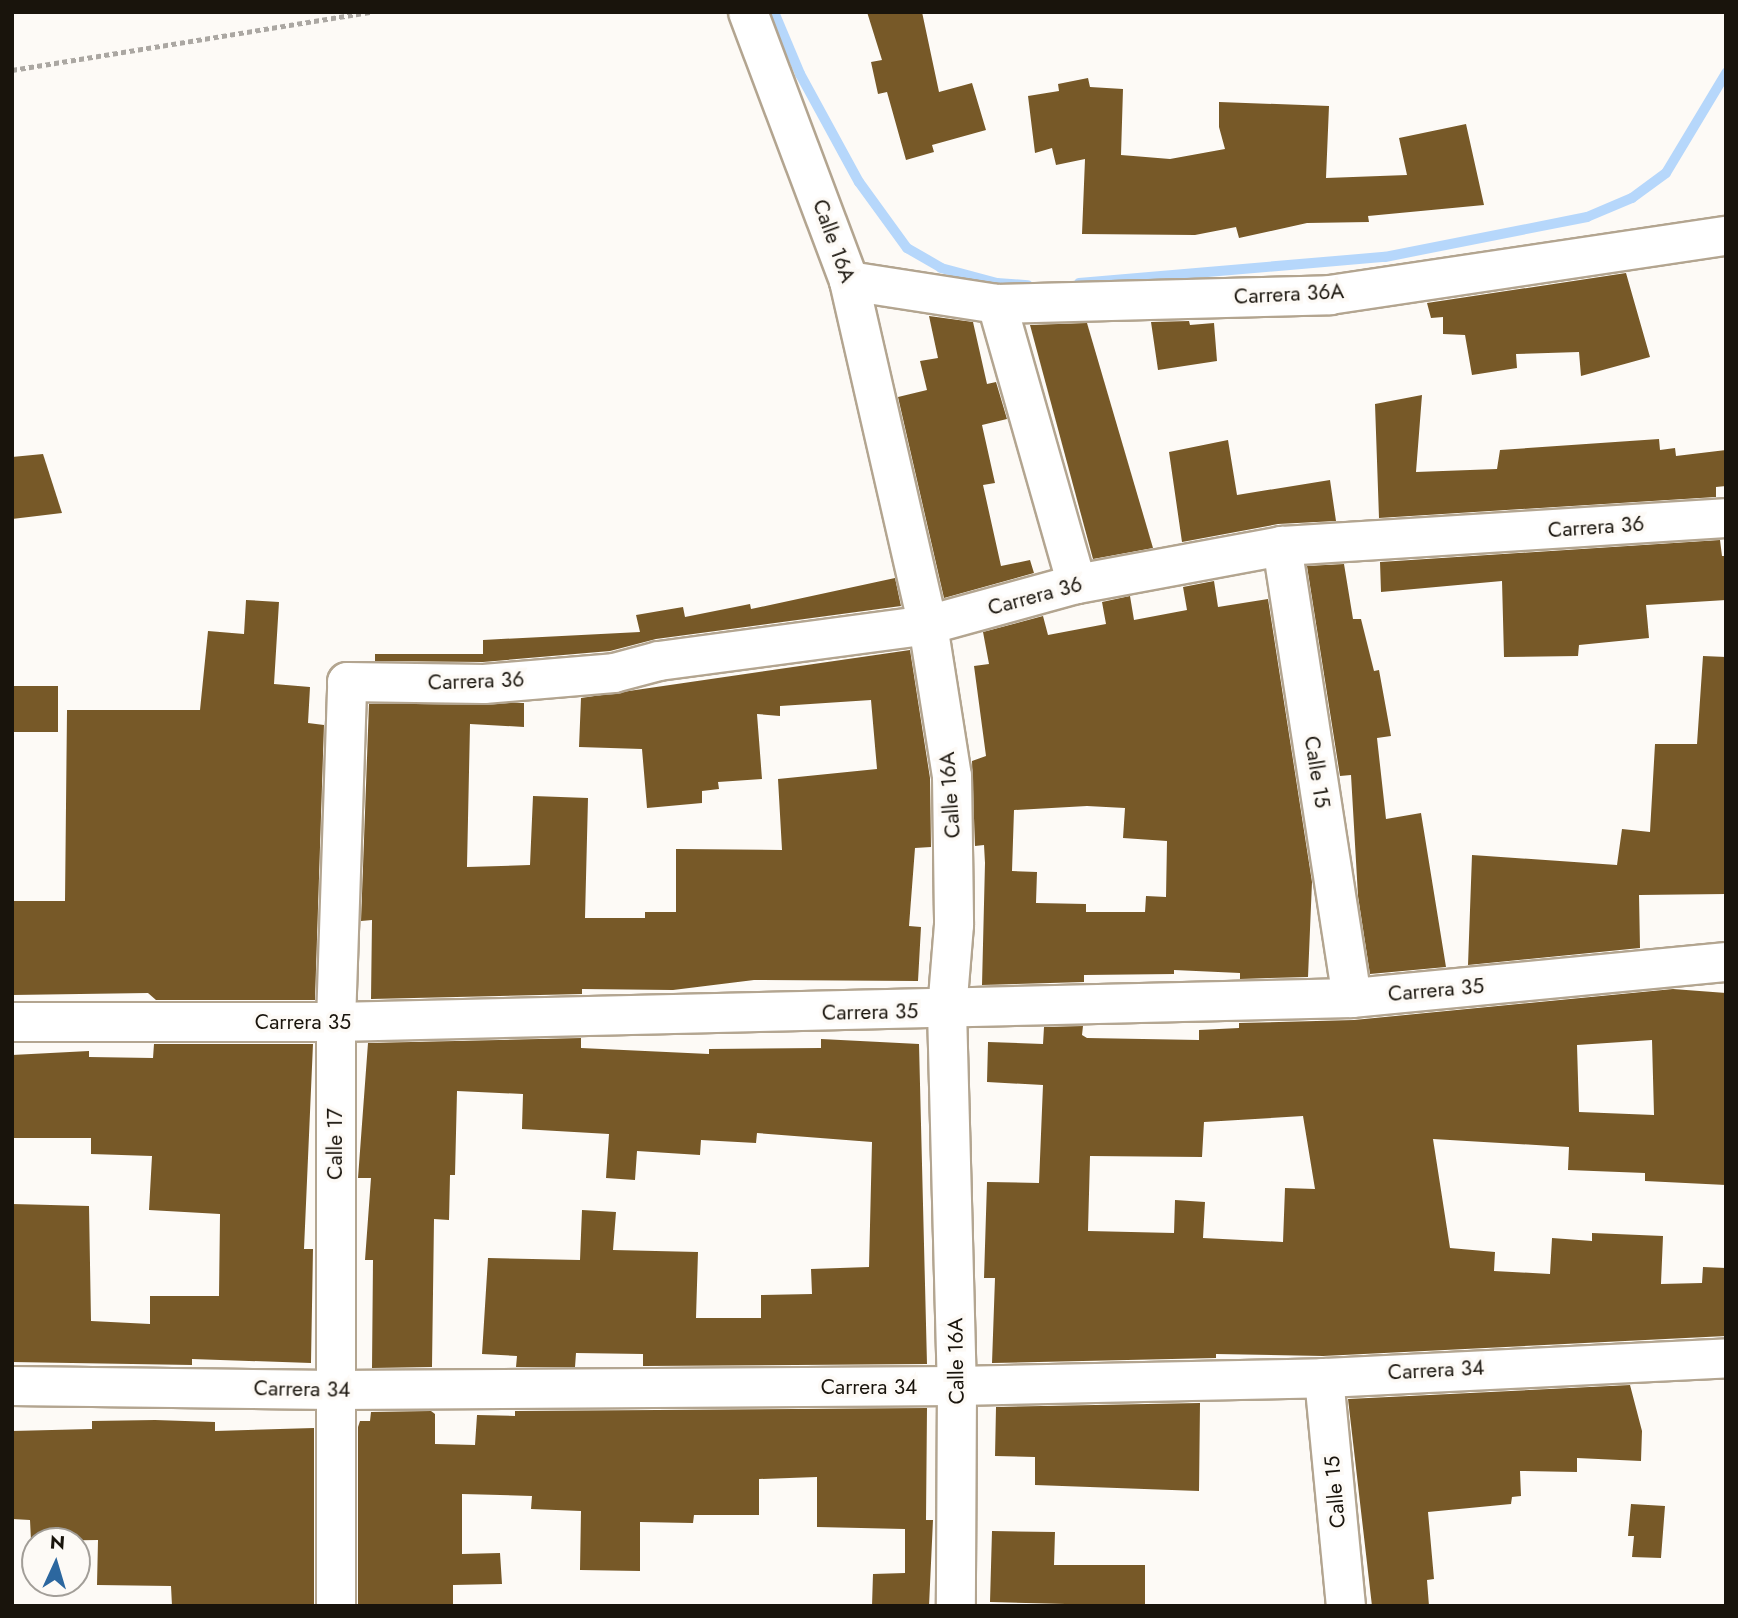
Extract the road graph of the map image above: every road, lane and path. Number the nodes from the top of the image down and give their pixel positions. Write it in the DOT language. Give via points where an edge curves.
graph roads {
  1 [pos="371,12"];
  2 [pos="748,12"];
  3 [pos="12,69"];
  4 [pos="1726,236"];
  5 [pos="849,281"];
  6 [pos="997,304"];
  7 [pos="1726,518"];
  8 [pos="1282,547"];
  9 [pos="1077,584"];
  10 [pos="928,625"];
  11 [pos="347,682"];
  12 [pos="1726,962"];
  13 [pos="1352,998"];
  14 [pos="947,1010"];
  15 [pos="12,1022"];
  16 [pos="336,1022"];
  17 [pos="1726,1358"];
  18 [pos="1324,1378"];
  19 [pos="12,1386"];
  20 [pos="957,1386"];
  21 [pos="333,1390"];
  22 [pos="336,1606"];
  23 [pos="956,1606"];
  24 [pos="1346,1606"];
  1 -- 3 [label="path"];
  2 -- 5 [label="street, Calle 16A"];
  4 -- 6 [label="street, Carrera 36A" via="1330,295"];
  5 -- 6 [label="street, Carrera 36A"];
  5 -- 10 [label="street, Calle 16A"];
  6 -- 9 [label="street"];
  7 -- 8 [label="street, Carrera 36"];
  8 -- 9 [label="street, Carrera 36"];
  8 -- 13 [label="street, Calle 15"];
  9 -- 10 [label="street, Carrera 36"];
  10 -- 11 [label="street, Carrera 36" via="659,661 614,673 485,684"];
  10 -- 14 [label="street, Calle 16A" via="952,776 954,925"];
  11 -- 16 [label="street, Calle 17"];
  12 -- 13 [label="street, Carrera 35"];
  13 -- 14 [label="street, Carrera 35"];
  14 -- 16 [label="street, Carrera 35"];
  14 -- 20 [label="street, Calle 16A"];
  15 -- 16 [label="street, Carrera 35"];
  16 -- 21 [label="street, Calle 17"];
  17 -- 18 [label="street, Carrera 34"];
  18 -- 20 [label="street, Carrera 34"];
  18 -- 24 [label="street, Calle 15"];
  19 -- 21 [label="street, Carrera 34"];
  20 -- 21 [label="street, Carrera 34"];
  20 -- 23 [label="street, Calle 16A"];
  21 -- 22 [label="street, Calle 17"];
}
